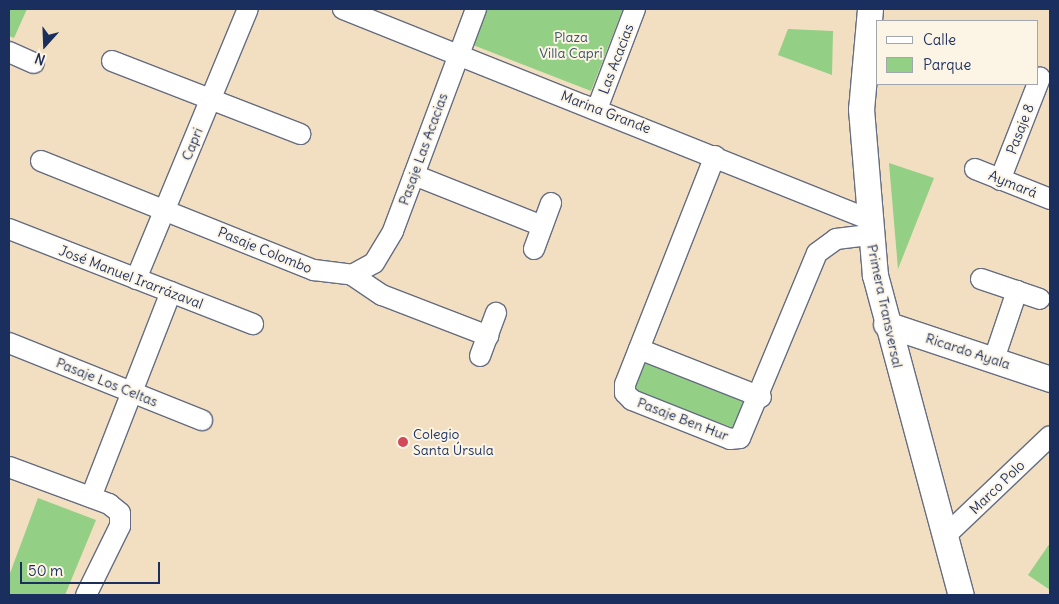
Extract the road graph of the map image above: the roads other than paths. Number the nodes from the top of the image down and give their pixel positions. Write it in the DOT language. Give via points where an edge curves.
graph roads {
  1 [pos="248,9"];
  2 [pos="343,9"];
  3 [pos="476,9"];
  4 [pos="635,9"];
  5 [pos="870,9"];
  6 [pos="9,52"];
  7 [pos="458,55"];
  8 [pos="112,61"];
  9 [pos="34,63"];
  10 [pos="1043,79"];
  11 [pos="210,100"];
  12 [pos="597,109"];
  13 [pos="300,134"];
  14 [pos="715,156"];
  15 [pos="41,160"];
  16 [pos="975,170"];
  17 [pos="414,175"];
  18 [pos="1000,180"];
  19 [pos="1050,199"];
  20 [pos="551,202"];
  21 [pos="165,210"];
  22 [pos="542,226"];
  23 [pos="869,226"];
  24 [pos="9,228"];
  25 [pos="534,249"];
  26 [pos="352,275"];
  27 [pos="136,279"];
  28 [pos="981,279"];
  29 [pos="1017,291"];
  30 [pos="171,292"];
  31 [pos="1040,299"];
  32 [pos="496,312"];
  33 [pos="253,324"];
  34 [pos="886,324"];
  35 [pos="488,336"];
  36 [pos="10,346"];
  37 [pos="639,349"];
  38 [pos="480,356"];
  39 [pos="994,359"];
  40 [pos="1050,378"];
  41 [pos="132,392"];
  42 [pos="761,396"];
  43 [pos="202,420"];
  44 [pos="1050,436"];
  45 [pos="9,467"];
  46 [pos="91,497"];
  47 [pos="944,537"];
  48 [pos="86,595"];
  49 [pos="961,595"];
  1 -- 11 [label="street, Capri"];
  2 -- 7 [label="street, Marina Grande"];
  3 -- 7 [label="street, Pasaje Las Acacias"];
  4 -- 12 [label="street, Las Acacias"];
  5 -- 23 [label="street, Primera Transversal" via="861,82"];
  6 -- 9 [label="street"];
  7 -- 12 [label="street, Marina Grande"];
  7 -- 17 [label="street, Pasaje Las Acacias"];
  8 -- 11 [label="street"];
  10 -- 18 [label="street, Pasaje 8"];
  11 -- 13 [label="street"];
  11 -- 21 [label="street, Capri"];
  12 -- 14 [label="street, Marina Grande"];
  14 -- 23 [label="street, Marina Grande"];
  14 -- 37 [label="street, Pasaje Ben Hur"];
  15 -- 21 [label="street, Pasaje Colombo"];
  16 -- 18 [label="street, Aymará"];
  17 -- 22 [label="street"];
  17 -- 26 [label="street, Pasaje Las Acacias" via="381,254 366,271"];
  18 -- 19 [label="street, Aymará"];
  20 -- 22 [label="street"];
  21 -- 26 [label="street, Pasaje Colombo" via="314,270"];
  21 -- 27 [label="street, Capri"];
  22 -- 25 [label="street"];
  23 -- 34 [label="street, Primera Transversal"];
  23 -- 42 [label="street, Pasaje Ben Hur" via="836,239 817,253"];
  24 -- 27 [label="street, José Manuel Irarrázaval"];
  26 -- 35 [label="street, Pasaje Colombo" via="382,295"];
  27 -- 30 [label="street, José Manuel Irarrázaval"];
  28 -- 29 [label="street"];
  29 -- 31 [label="street"];
  29 -- 39 [label="street"];
  30 -- 33 [label="street, José Manuel Irarrázaval"];
  30 -- 41 [label="street"];
  32 -- 35 [label="street"];
  34 -- 39 [label="street, Ricardo Ayala"];
  34 -- 47 [label="street, Primera Transversal"];
  35 -- 38 [label="street"];
  36 -- 41 [label="street, Pasaje Los Celtas"];
  37 -- 42 [label="street"];
  37 -- 42 [label="street, Pasaje Ben Hur" via="624,389 628,397 730,438 745,435"];
  39 -- 40 [label="street, Ricardo Ayala"];
  41 -- 43 [label="street, Pasaje Los Celtas"];
  41 -- 46 [label="street"];
  44 -- 47 [label="street, Marco Polo"];
  45 -- 46 [label="street"];
  46 -- 48 [label="street" via="114,506 121,520"];
  47 -- 49 [label="street, Primera Transversal"];
}
